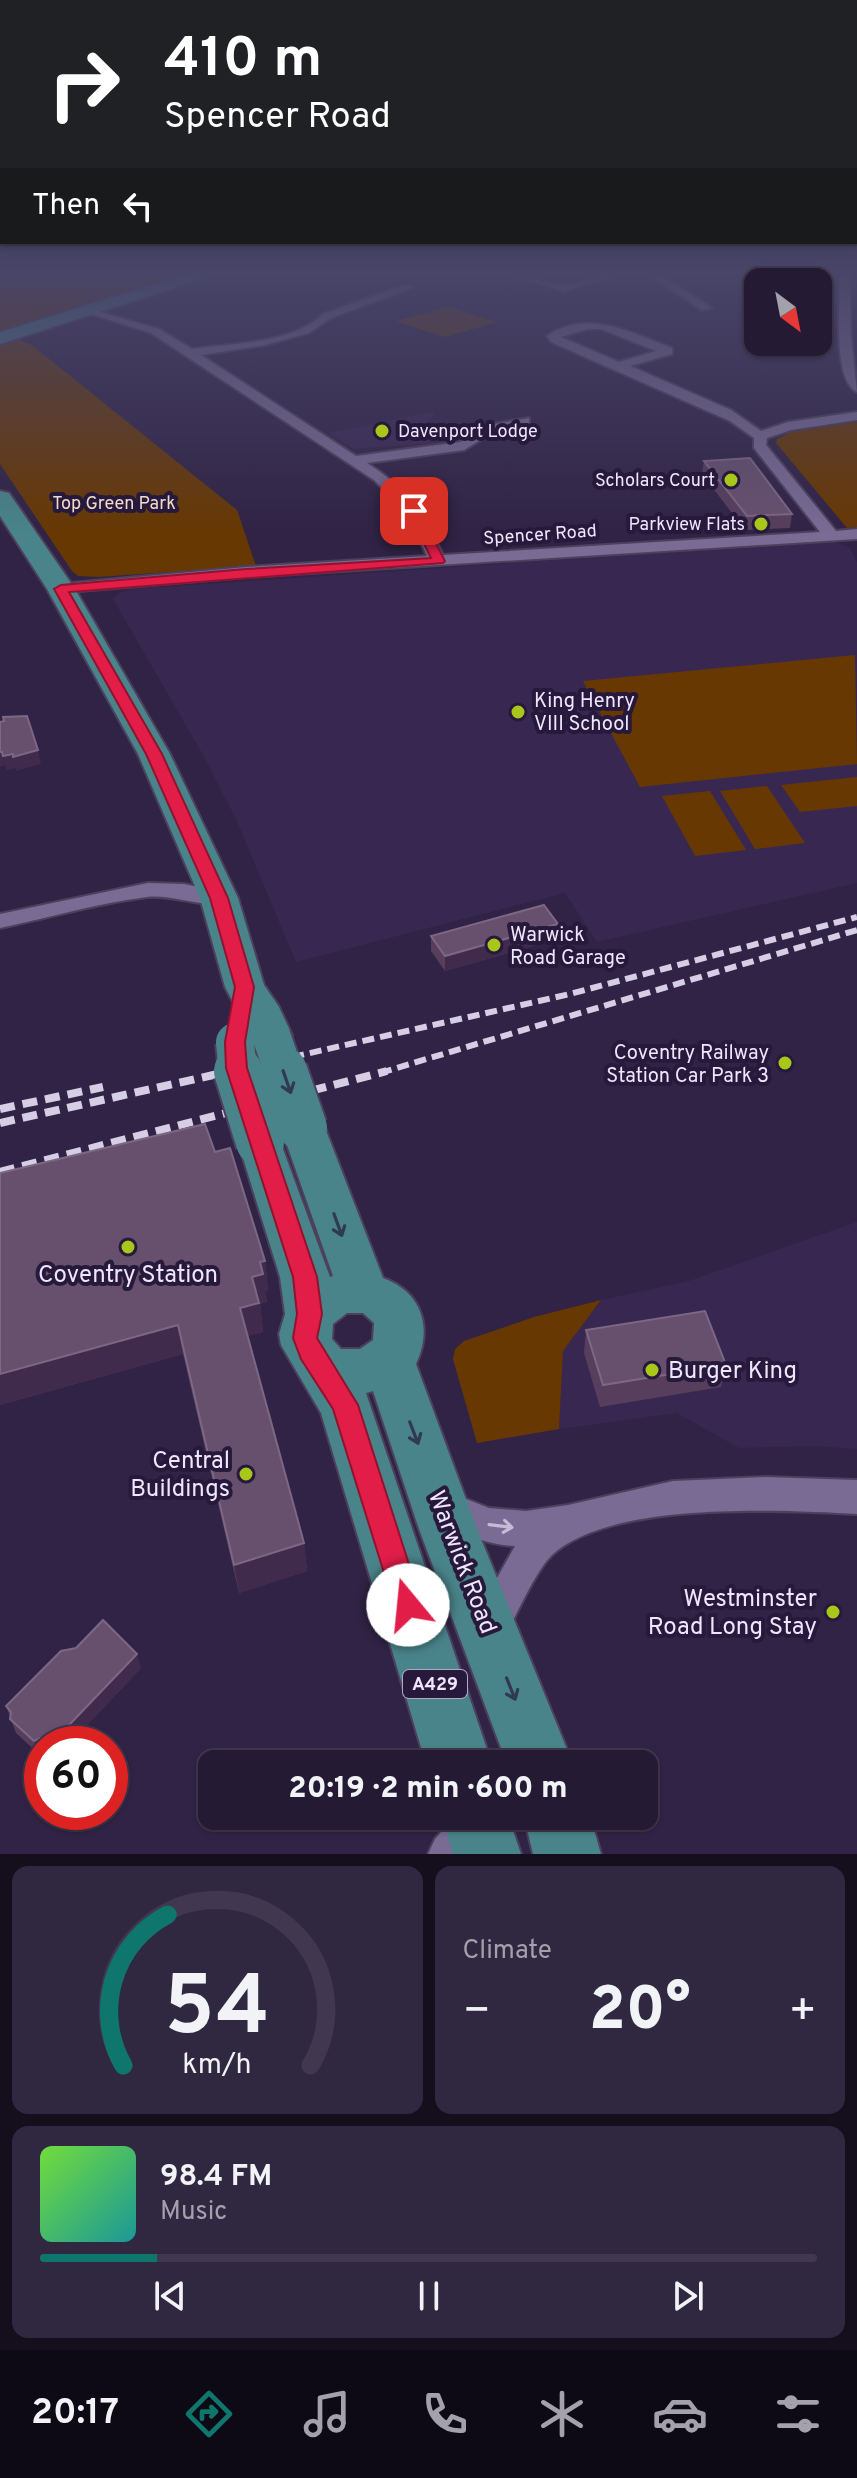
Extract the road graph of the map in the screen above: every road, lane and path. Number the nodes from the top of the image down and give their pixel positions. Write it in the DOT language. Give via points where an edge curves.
graph roads {
  1 [pos="203,361"];
  2 [pos="604,361"];
  3 [pos="636,361"];
  4 [pos="847,361"];
  5 [pos="617,366"];
  6 [pos="857,388"];
  7 [pos="857,416"];
  8 [pos="524,421"];
  9 [pos="761,436"];
  10 [pos="355,460"];
  11 [pos="0,498"];
  12 [pos="857,534"];
  13 [pos="831,535"];
  14 [pos="438,561"];
  15 [pos="61,589"];
  16 [pos="201,859"];
  17 [pos="148,890"];
  18 [pos="219,898"];
  19 [pos="0,921"];
  20 [pos="281,1135"];
  21 [pos="364,1292"];
  22 [pos="315,1339"];
  23 [pos="389,1360"];
  24 [pos="857,1497"];
  25 [pos="440,1506"];
  26 [pos="565,1523"];
  27 [pos="488,1629"];
  28 [pos="450,1750"];
  29 [pos="530,1750"];
  30 [pos="561,1830"];
  31 [pos="567,1854"];
  1 -- 10 [label="street"];
  2 -- 5 [label="street"];
  3 -- 5 [label="street"];
  4 -- 6 [label="street" via="851,383"];
  5 -- 9 [label="street" via="728,413"];
  7 -- 9 [label="street" via="788,426"];
  8 -- 10 [label="street" via="488,429 464,446"];
  9 -- 13 [label="street" via="759,445"];
  10 -- 14 [label="street" via="414,511"];
  11 -- 15 [label="main road, A429"];
  12 -- 13 [label="street, Spencer Road"];
  13 -- 14 [label="street, Spencer Road"];
  14 -- 15 [label="street, Spencer Road"];
  15 -- 16 [label="main road, A429" via="154,754"];
  16 -- 17 [label="street"];
  16 -- 18 [label="main road, A429"];
  17 -- 18 [label="street"];
  17 -- 19 [label="street"];
  18 -- 20 [label="main road, A429, bridge" via="245,987 253,1038 237,1068"];
  20 -- 21 [label="main road, A429, one-way"];
  20 -- 22 [label="main road, A429"];
  21 -- 22 [label="main road" via="338,1294 323,1302"];
  21 -- 23 [label="main road" via="389,1303 400,1321 401,1339"];
  22 -- 23 [label="main road" via="338,1372 362,1373"];
  22 -- 28 [label="main road, A429" via="349,1417"];
  23 -- 25 [label="main road, Warwick Road, one-way"];
  24 -- 26 [label="street" via="672,1498"];
  25 -- 26 [label="street, one-way" via="503,1528"];
  25 -- 27 [label="main road, Warwick Road"];
  26 -- 27 [label="street" via="536,1545"];
  27 -- 29 [label="main road, Warwick Road, one-way"];
  30 -- 31 [label="main road"];
}
